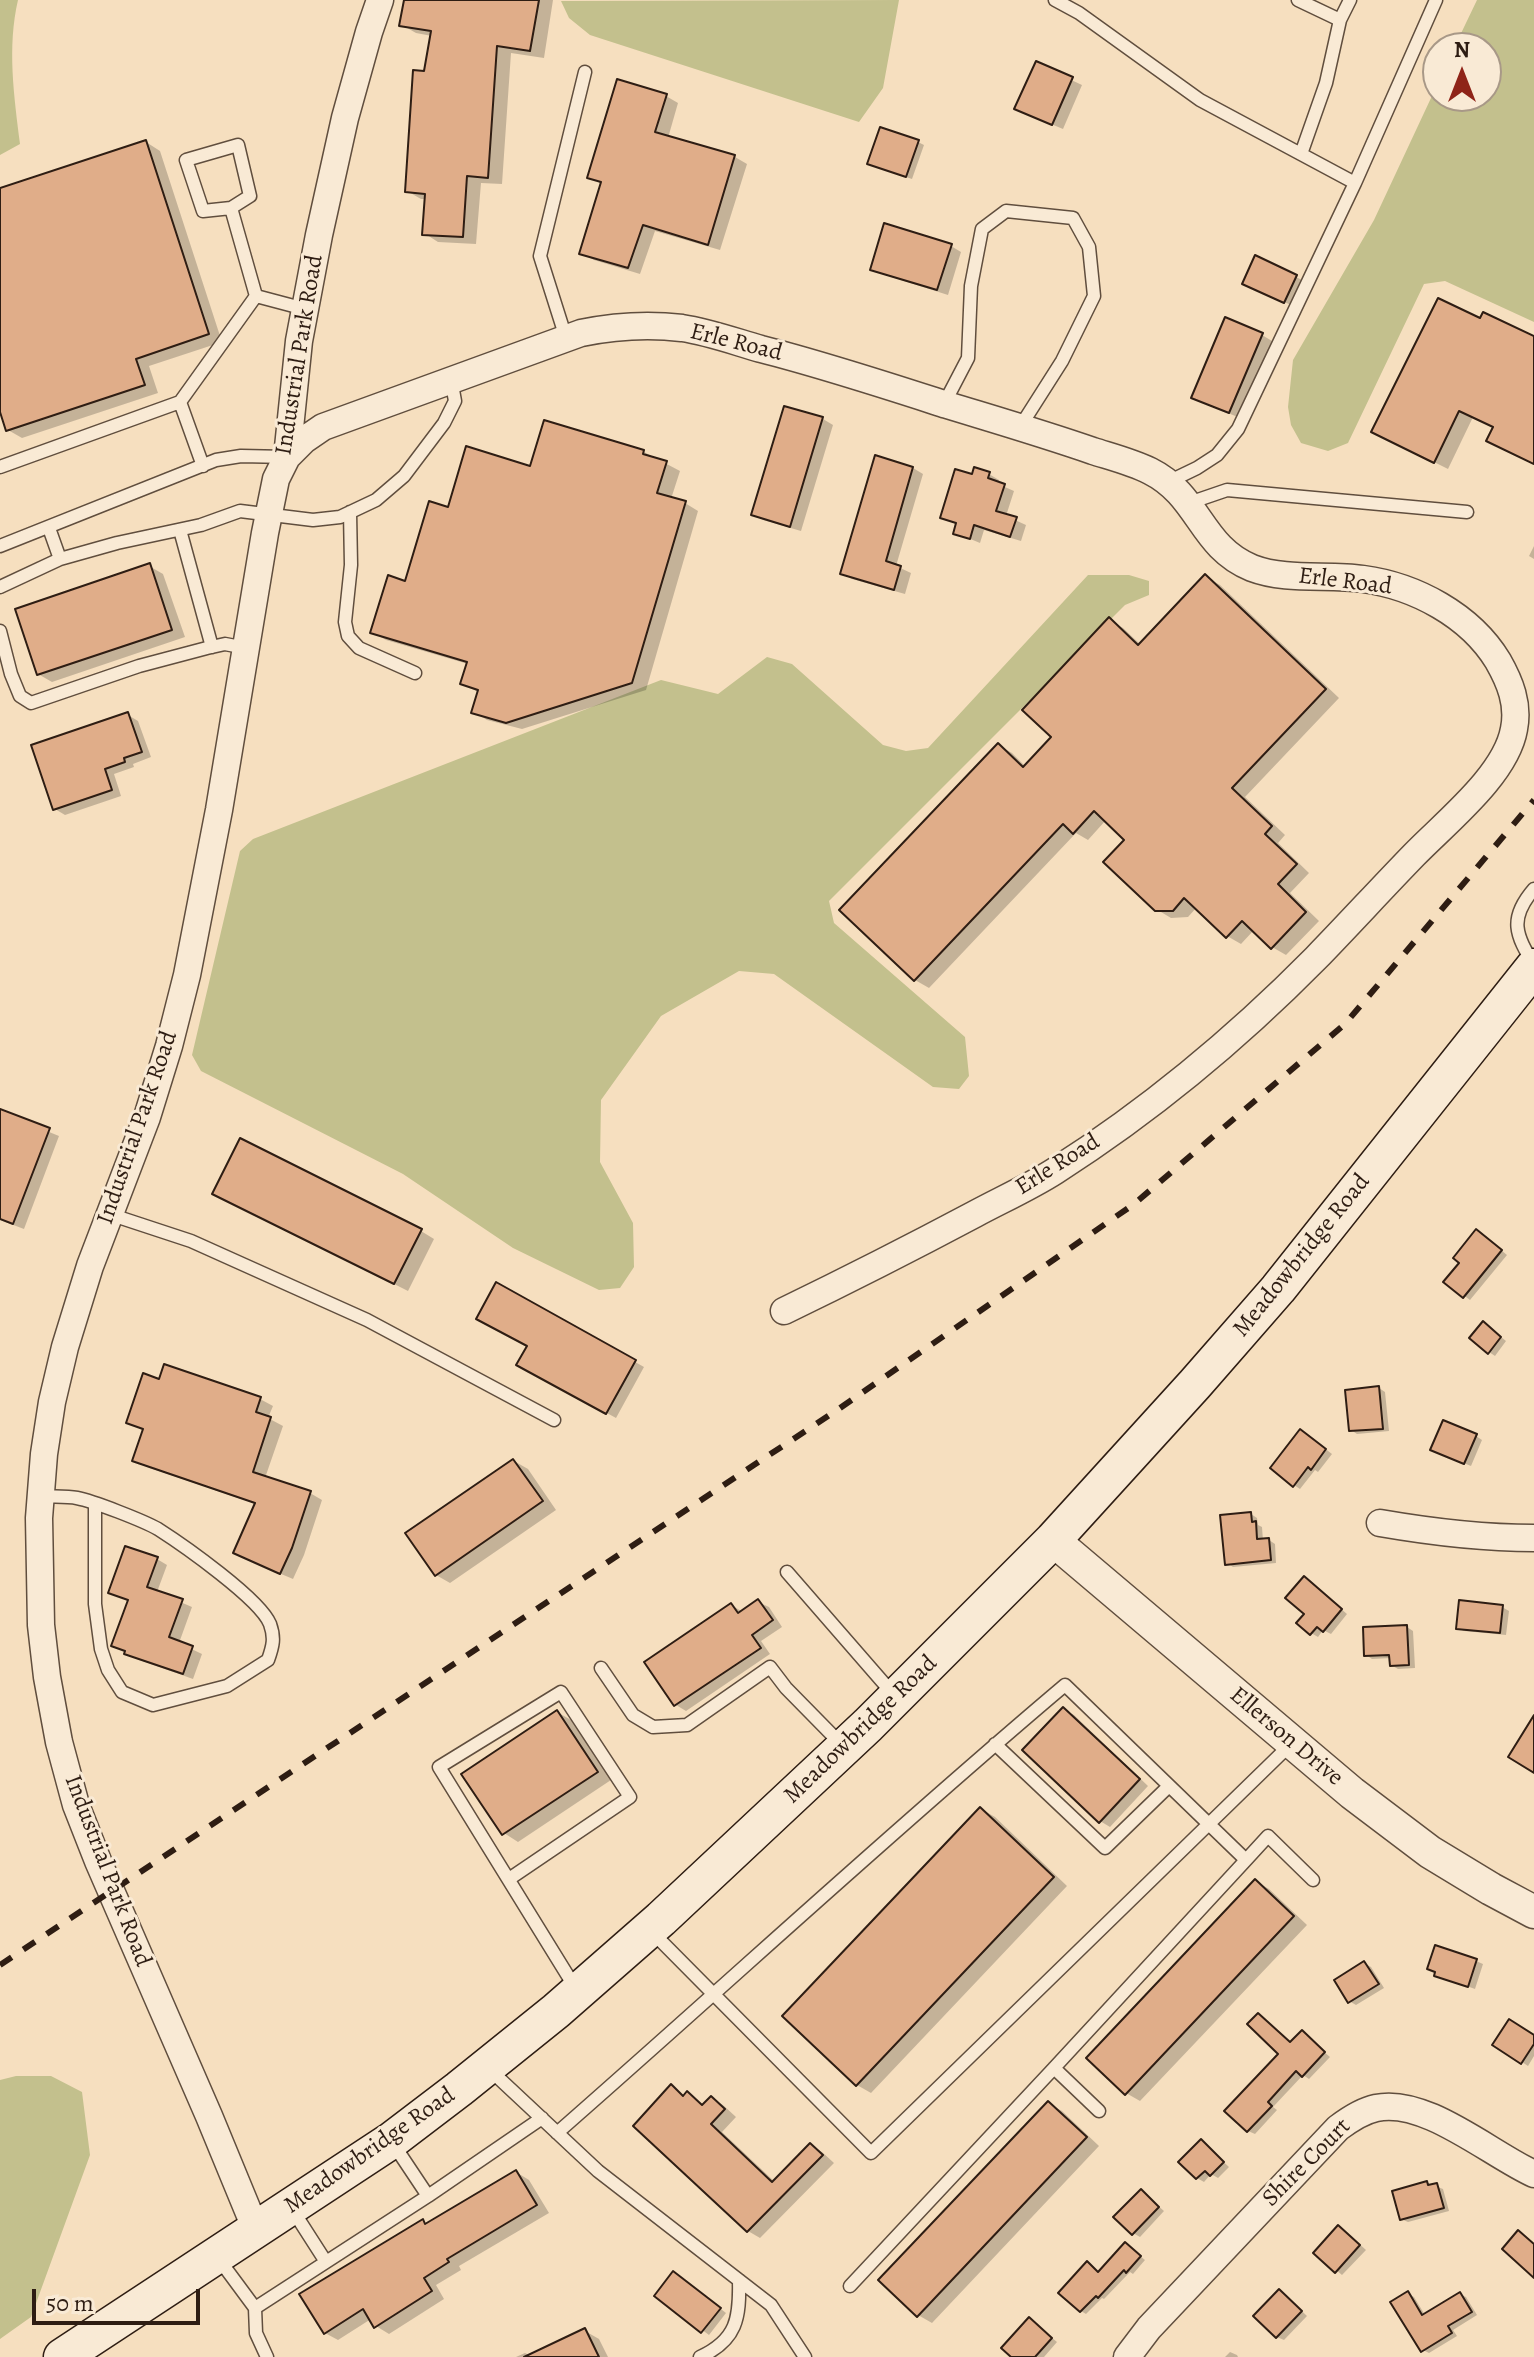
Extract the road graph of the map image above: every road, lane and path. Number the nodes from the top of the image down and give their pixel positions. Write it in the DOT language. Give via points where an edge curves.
graph roads {
  1 [pos="380,0"];
  2 [pos="1055,0"];
  3 [pos="1086,0"];
  4 [pos="1298,0"];
  5 [pos="1350,0"];
  6 [pos="1436,0"];
  7 [pos="1079,13"];
  8 [pos="1340,20"];
  9 [pos="585,72"];
  10 [pos="1301,154"];
  11 [pos="1355,183"];
  12 [pos="231,208"];
  13 [pos="256,296"];
  14 [pos="305,309"];
  15 [pos="566,338"];
  16 [pos="451,379"];
  17 [pos="180,402"];
  18 [pos="944,404"];
  19 [pos="1020,427"];
  20 [pos="287,457"];
  21 [pos="203,466"];
  22 [pos="0,467"];
  23 [pos="1168,482"];
  24 [pos="1189,503"];
  25 [pos="350,512"];
  26 [pos="1467,512"];
  27 [pos="269,515"];
  28 [pos="49,528"];
  29 [pos="180,530"];
  30 [pos="0,546"];
  31 [pos="60,559"];
  32 [pos="0,587"];
  33 [pos="0,631"];
  34 [pos="212,647"];
  35 [pos="246,648"];
  36 [pos="415,673"];
  37 [pos="1534,889"];
  38 [pos="1534,966"];
  39 [pos="109,1214"];
  40 [pos="784,1311"];
  41 [pos="554,1420"];
  42 [pos="40,1496"];
  43 [pos="95,1504"];
  44 [pos="1380,1523"];
  45 [pos="1534,1538"];
  46 [pos="1053,1540"];
  47 [pos="787,1572"];
  48 [pos="601,1668"];
  49 [pos="896,1698"];
  50 [pos="1292,1743"];
  51 [pos="995,1744"];
  52 [pos="844,1748"];
  53 [pos="1169,1786"];
  54 [pos="1209,1824"];
  55 [pos="1246,1860"];
  56 [pos="509,1879"];
  57 [pos="1313,1880"];
  58 [pos="1534,1912"];
  59 [pos="649,1930"];
  60 [pos="578,1992"];
  61 [pos="714,1995"];
  62 [pos="487,2067"];
  63 [pos="1054,2068"];
  64 [pos="1099,2111"];
  65 [pos="542,2118"];
  66 [pos="557,2133"];
  67 [pos="392,2140"];
  68 [pos="1534,2174"];
  69 [pos="428,2196"];
  70 [pos="291,2207"];
  71 [pos="256,2230"];
  72 [pos="216,2256"];
  73 [pos="326,2262"];
  74 [pos="739,2280"];
  75 [pos="850,2286"];
  76 [pos="255,2308"];
  77 [pos="62,2357"];
  78 [pos="267,2357"];
  79 [pos="700,2357"];
  80 [pos="805,2357"];
  81 [pos="1127,2357"];
  1 -- 14 [label="street, Industrial Park Road" via="345,118"];
  2 -- 7 [label="lane"];
  3 -- 7 [label="lane"];
  4 -- 8 [label="lane"];
  5 -- 8 [label="lane"];
  6 -- 11 [label="lane"];
  7 -- 10 [label="lane" via="1200,100"];
  8 -- 10 [label="lane" via="1326,83"];
  9 -- 15 [label="lane" via="540,256"];
  10 -- 11 [label="lane"];
  11 -- 23 [label="lane" via="1238,429 1217,455"];
  12 -- 12 [label="lane" via="250,196 238,145 186,160 203,211"];
  12 -- 13 [label="lane"];
  13 -- 14 [label="lane"];
  13 -- 17 [label="lane"];
  14 -- 20 [label="street, Industrial Park Road"];
  15 -- 16 [label="street, Erle Road"];
  15 -- 18 [label="street, Erle Road" via="610,327 689,329"];
  16 -- 20 [label="street, Erle Road" via="323,427"];
  16 -- 25 [label="lane" via="455,401 404,476 376,500"];
  17 -- 21 [label="lane"];
  17 -- 22 [label="lane"];
  18 -- 19 [label="street, Erle Road"];
  18 -- 19 [label="lane" via="968,358 971,286 982,229 1006,211 1073,218 1089,247 1094,296 1062,361"];
  19 -- 23 [label="street, Erle Road"];
  20 -- 21 [label="lane" via="241,456"];
  20 -- 27 [label="street, Industrial Park Road"];
  21 -- 28 [label="lane"];
  23 -- 24 [label="street, Erle Road"];
  24 -- 26 [label="lane" via="1227,490"];
  24 -- 40 [label="street, Erle Road" via="1221,549 1257,570 1362,579 1422,596 1454,614 1495,657 1511,687 1516,707 1509,747 1489,778 1312,962 1165,1093 1053,1173"];
  25 -- 27 [label="lane" via="313,520"];
  25 -- 36 [label="lane" via="348,636 359,648"];
  27 -- 29 [label="lane" via="240,511"];
  27 -- 35 [label="street, Industrial Park Road"];
  28 -- 30 [label="lane"];
  28 -- 31 [label="lane"];
  29 -- 31 [label="lane"];
  29 -- 34 [label="lane"];
  31 -- 32 [label="lane"];
  33 -- 34 [label="lane" via="20,696 31,703"];
  34 -- 35 [label="lane"];
  35 -- 39 [label="street, Industrial Park Road" via="180,1004 147,1117"];
  37 -- 38 [label="lane" via="1519,910 1518,927 1520,943"];
  38 -- 46 [label="main road, Meadowbridge Road" via="1278,1289"];
  39 -- 41 [label="lane" via="191,1241 367,1320"];
  39 -- 42 [label="street, Industrial Park Road" via="65,1347"];
  42 -- 43 [label="lane"];
  42 -- 71 [label="street, Industrial Park Road" via="47,1677 76,1805"];
  43 -- 43 [label="lane" via="156,1528 245,1595 269,1621 274,1641 268,1660 227,1686 153,1705 122,1692 104,1659 95,1604"];
  44 -- 45 [label="street" via="1464,1536"];
  46 -- 49 [label="main road, Meadowbridge Road"];
  46 -- 50 [label="street, Ellerson Drive"];
  47 -- 49 [label="lane"];
  48 -- 52 [label="lane" via="633,1715 653,1727 687,1725 770,1667"];
  49 -- 52 [label="main road, Meadowbridge Road"];
  50 -- 54 [label="lane"];
  50 -- 58 [label="street, Ellerson Drive" via="1430,1852"];
  51 -- 53 [label="lane" via="1065,1685"];
  51 -- 53 [label="lane" via="1105,1848"];
  51 -- 61 [label="lane"];
  52 -- 59 [label="main road, Meadowbridge Road"];
  53 -- 54 [label="lane"];
  54 -- 55 [label="lane"];
  54 -- 61 [label="lane" via="871,2153"];
  55 -- 57 [label="lane" via="1268,1836"];
  55 -- 63 [label="lane"];
  56 -- 56 [label="lane" via="439,1767 561,1692 630,1797"];
  56 -- 60 [label="lane"];
  59 -- 60 [label="main road, Meadowbridge Road"];
  59 -- 61 [label="lane"];
  60 -- 62 [label="main road, Meadowbridge Road"];
  61 -- 66 [label="lane"];
  62 -- 65 [label="lane"];
  62 -- 67 [label="main road, Meadowbridge Road"];
  63 -- 64 [label="lane"];
  63 -- 75 [label="lane"];
  65 -- 66 [label="lane"];
  65 -- 69 [label="lane"];
  66 -- 74 [label="lane"];
  67 -- 69 [label="lane"];
  67 -- 70 [label="main road, Meadowbridge Road"];
  68 -- 81 [label="street, Shire Court" via="1413,2109 1376,2108 1356,2115 1338,2128"];
  69 -- 73 [label="lane"];
  70 -- 71 [label="main road, Meadowbridge Road"];
  70 -- 73 [label="lane"];
  71 -- 72 [label="main road, Meadowbridge Road"];
  72 -- 76 [label="lane"];
  72 -- 77 [label="main road, Meadowbridge Road"];
  73 -- 76 [label="lane"];
  74 -- 79 [label="lane" via="740,2305 730,2336"];
  74 -- 80 [label="lane" via="771,2305"];
  76 -- 78 [label="lane" via="256,2333"];
}
